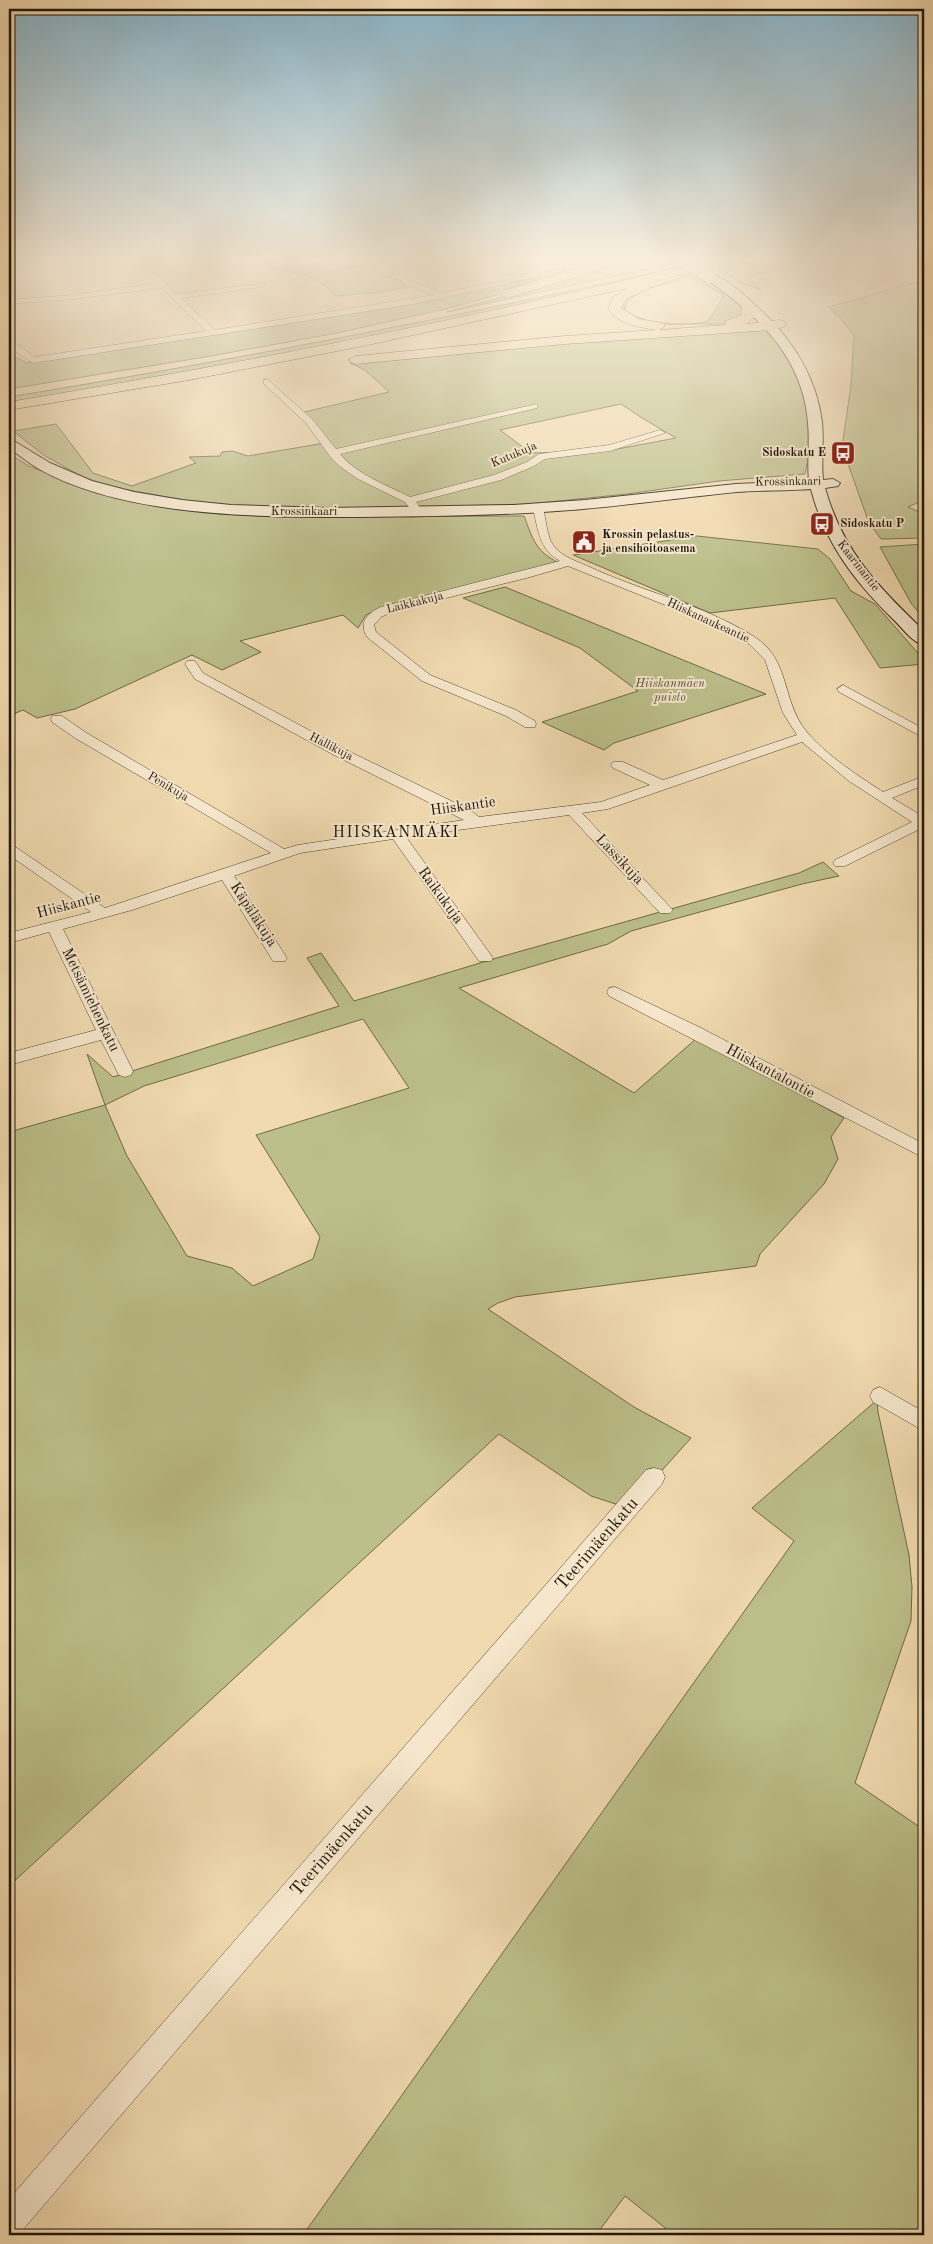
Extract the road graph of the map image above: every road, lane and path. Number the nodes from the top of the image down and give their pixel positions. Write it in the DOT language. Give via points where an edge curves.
graph roads {
  1 [pos="180,365"];
  2 [pos="237,365"];
  3 [pos="312,365"];
  4 [pos="799,365"];
  5 [pos="809,365"];
  6 [pos="267,382"];
  7 [pos="9,395"];
  8 [pos="65,397"];
  9 [pos="9,406"];
  10 [pos="534,406"];
  11 [pos="660,433"];
  12 [pos="830,433"];
  13 [pos="9,442"];
  14 [pos="332,453"];
  15 [pos="833,466"];
  16 [pos="817,482"];
  17 [pos="833,483"];
  18 [pos="413,506"];
  19 [pos="538,508"];
  20 [pos="570,562"];
  21 [pos="887,602"];
  22 [pos="924,640"];
  23 [pos="191,664"];
  24 [pos="843,689"];
  25 [pos="57,719"];
  26 [pos="530,724"];
  27 [pos="924,734"];
  28 [pos="804,737"];
  29 [pos="618,765"];
  30 [pos="924,780"];
  31 [pos="662,785"];
  32 [pos="882,797"];
  33 [pos="572,810"];
  34 [pos="476,822"];
  35 [pos="923,822"];
  36 [pos="396,833"];
  37 [pos="9,849"];
  38 [pos="281,854"];
  39 [pos="840,863"];
  40 [pos="225,873"];
  41 [pos="665,910"];
  42 [pos="103,914"];
  43 [pos="55,928"];
  44 [pos="9,938"];
  45 [pos="280,958"];
  46 [pos="485,958"];
  47 [pos="615,992"];
  48 [pos="107,1034"];
  49 [pos="9,1060"];
  50 [pos="125,1071"];
  51 [pos="924,1152"];
  52 [pos="880,1396"];
  53 [pos="924,1422"];
  54 [pos="654,1477"];
  55 [pos="9,2222"];
  1 -- 7 [label="highway"];
  2 -- 8 [label="highway"];
  3 -- 8 [label="highway"];
  4 -- 16 [label="main road, Kaarinantie" via="811,392"];
  5 -- 12 [label="main road, Kaarinantie" via="826,408"];
  6 -- 14 [label="street" via="309,422"];
  8 -- 9 [label="highway"];
  10 -- 14 [label="street"];
  11 -- 18 [label="street, Kutukuja" via="617,446 542,456 534,463"];
  13 -- 18 [label="main road, Krossinkaari" via="38,463 70,477 126,494 178,504 263,512"];
  14 -- 18 [label="street" via="362,477"];
  15 -- 17 [label="main road, Kaarinantie"];
  16 -- 17 [label="main road, Krossinkaari"];
  16 -- 19 [label="main road, Krossinkaari"];
  16 -- 21 [label="main road, Kaarinantie" via="828,521 840,545"];
  17 -- 21 [label="main road, Kaarinantie" via="835,505 849,537"];
  18 -- 19 [label="main road, Krossinkaari"];
  19 -- 20 [label="street, Hiiskanaukeantie" via="547,545"];
  20 -- 26 [label="street, Laikkakuja" via="390,608 377,613 367,624 371,634 419,674"];
  20 -- 28 [label="street, Hiiskanaukeantie" via="702,616 753,641 776,668 790,714"];
  21 -- 22 [label="main road, Kaarinantie"];
  23 -- 34 [label="street, Hallikuja" via="203,679 340,752 465,812"];
  24 -- 27 [label="street"];
  25 -- 38 [label="street, Penikuja"];
  28 -- 31 [label="street, Hiiskantie"];
  28 -- 32 [label="street, Hiiskanaukeantie"];
  29 -- 31 [label="street"];
  30 -- 32 [label="street"];
  31 -- 33 [label="street, Hiiskantie" via="603,806"];
  32 -- 35 [label="street, Hiiskanaukeantie"];
  33 -- 34 [label="street, Hiiskantie"];
  33 -- 41 [label="street, Lassikuja"];
  34 -- 36 [label="street, Hiiskantie"];
  35 -- 39 [label="street"];
  36 -- 38 [label="street, Hiiskantie" via="315,845"];
  36 -- 46 [label="street, Raikukuja"];
  37 -- 42 [label="street"];
  38 -- 40 [label="street, Hiiskantie"];
  40 -- 42 [label="street, Hiiskantie"];
  40 -- 45 [label="street, Käpäläkuja"];
  42 -- 43 [label="street, Hiiskantie"];
  43 -- 44 [label="street, Hiiskantie"];
  43 -- 48 [label="street, Metsämiehenkatu"];
  47 -- 51 [label="street, Hiiskantalontie"];
  48 -- 49 [label="street"];
  48 -- 50 [label="street, Metsämiehenkatu"];
  52 -- 53 [label="street"];
  54 -- 55 [label="street, Teerimäenkatu"];
}
